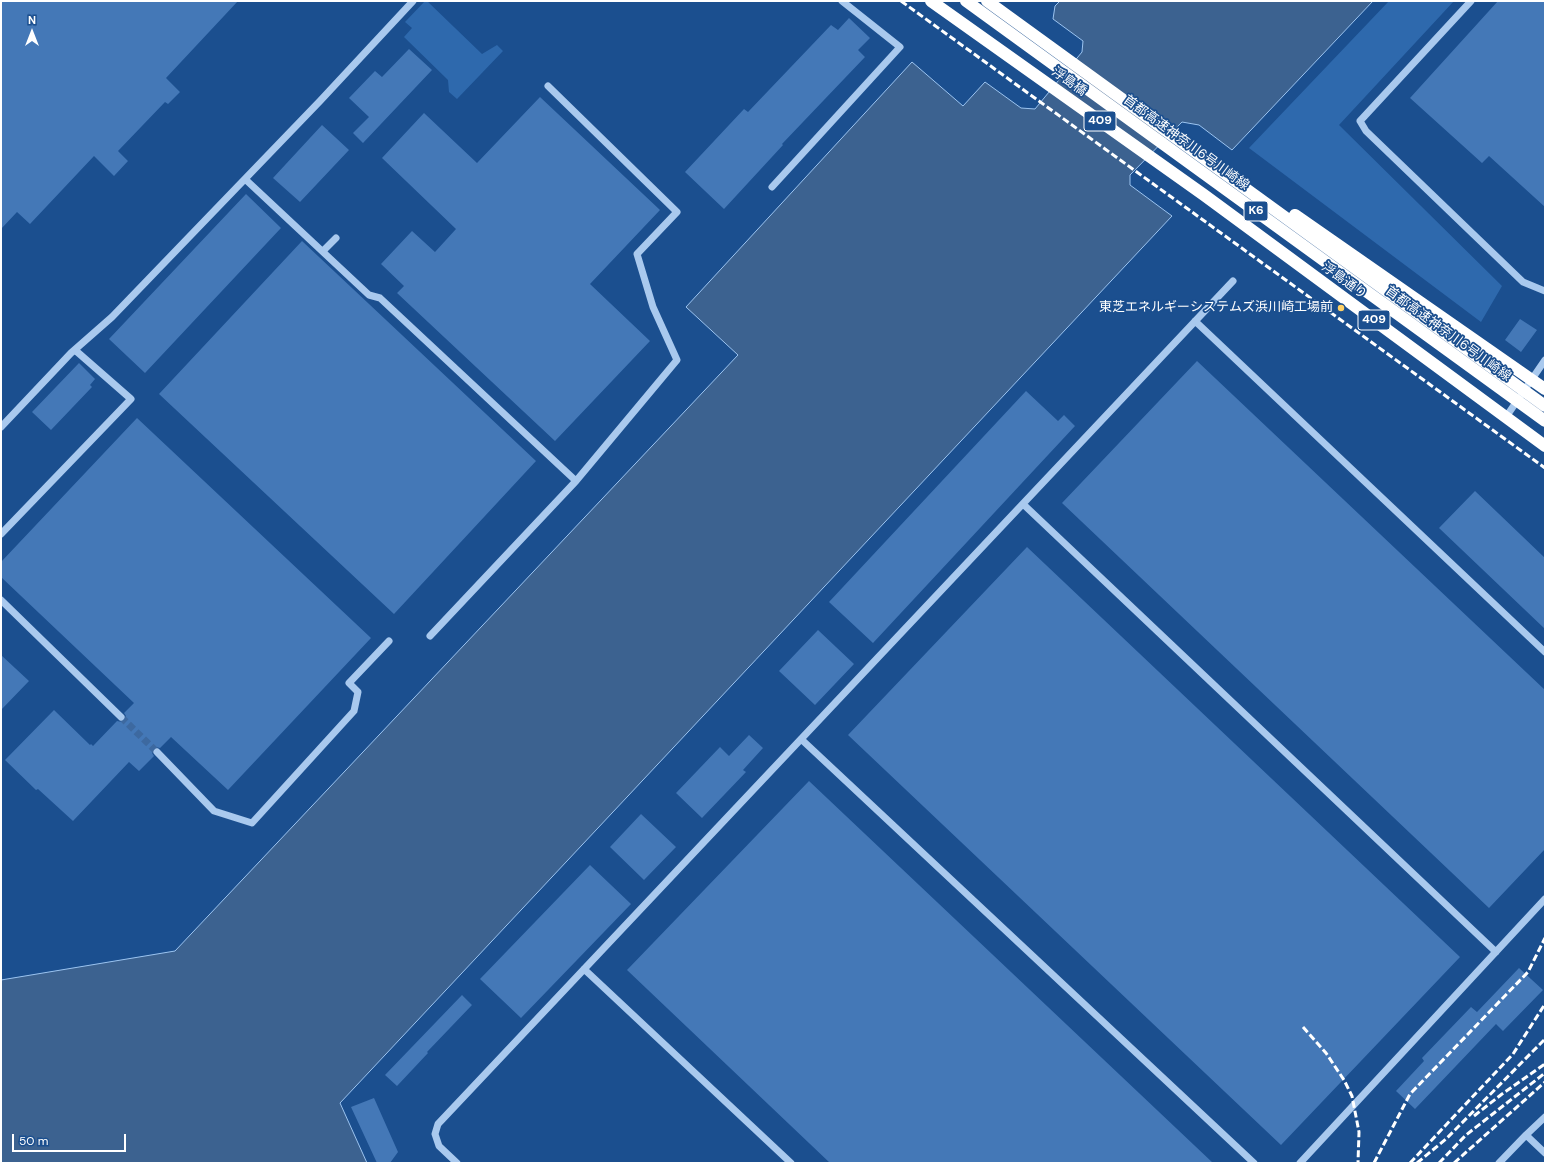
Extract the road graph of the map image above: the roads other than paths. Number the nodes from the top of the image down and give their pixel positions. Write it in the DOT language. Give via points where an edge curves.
graph roads {
  1 [pos="413,1"];
  2 [pos="842,1"];
  3 [pos="931,1"];
  4 [pos="966,1"];
  5 [pos="987,1"];
  6 [pos="999,1"];
  7 [pos="1471,1"];
  8 [pos="548,86"];
  9 [pos="1228,168"];
  10 [pos="245,178"];
  11 [pos="772,187"];
  12 [pos="1204,195"];
  13 [pos="336,238"];
  14 [pos="322,251"];
  15 [pos="1233,282"];
  16 [pos="1545,291"];
  17 [pos="1195,321"];
  18 [pos="75,350"];
  19 [pos="1545,360"];
  20 [pos="1532,380"];
  21 [pos="1545,389"];
  22 [pos="1545,406"];
  23 [pos="1506,417"];
  24 [pos="1545,421"];
  25 [pos="1,427"];
  26 [pos="1545,446"];
  27 [pos="576,480"];
  28 [pos="1023,504"];
  29 [pos="1,534"];
  30 [pos="1,600"];
  31 [pos="430,636"];
  32 [pos="389,641"];
  33 [pos="1545,652"];
  34 [pos="121,717"];
  35 [pos="801,739"];
  36 [pos="157,752"];
  37 [pos="1545,899"];
  38 [pos="1496,952"];
  39 [pos="584,969"];
  40 [pos="1545,1117"];
  41 [pos="1526,1135"];
  42 [pos="1545,1153"];
  43 [pos="457,1163"];
  44 [pos="791,1163"];
  45 [pos="1254,1163"];
  46 [pos="1300,1163"];
  47 [pos="1499,1163"];
  1 -- 10 [label="lane"];
  2 -- 11 [label="lane" via="900,47"];
  3 -- 12 [label="highway, 浮島橋 / 409"];
  4 -- 24 [label="highway, 首都高速神奈川6号川崎線 / K6"];
  5 -- 22 [label="highway, 首都高速神奈川6号川崎線 / K6"];
  6 -- 9 [label="highway, 浮島橋"];
  7 -- 16 [label="lane" via="1360,121 1366,131 1523,282"];
  8 -- 27 [label="lane" via="677,212 637,254 653,307 677,360"];
  9 -- 20 [label="highway, 浮島通り"];
  10 -- 14 [label="lane"];
  10 -- 18 [label="lane" via="112,317"];
  12 -- 23 [label="highway, 浮島通り / 409"];
  13 -- 14 [label="lane"];
  14 -- 27 [label="lane" via="369,295 380,298"];
  15 -- 17 [label="lane"];
  17 -- 28 [label="lane"];
  17 -- 33 [label="lane"];
  18 -- 25 [label="lane"];
  18 -- 29 [label="lane" via="131,399"];
  19 -- 20 [label="lane"];
  20 -- 21 [label="highway, 浮島通り"];
  20 -- 23 [label="lane"];
  23 -- 26 [label="highway, 浮島通り / 409"];
  27 -- 31 [label="lane"];
  28 -- 35 [label="lane"];
  28 -- 38 [label="lane"];
  30 -- 34 [label="lane"];
  32 -- 36 [label="lane" via="350,683 358,692 354,710 252,823 214,811"];
  35 -- 39 [label="lane"];
  35 -- 45 [label="lane"];
  37 -- 38 [label="lane"];
  38 -- 46 [label="lane"];
  39 -- 43 [label="lane" via="438,1124 435,1134 439,1146"];
  39 -- 44 [label="lane"];
  40 -- 41 [label="lane"];
  41 -- 42 [label="lane"];
  41 -- 47 [label="lane"];
}
